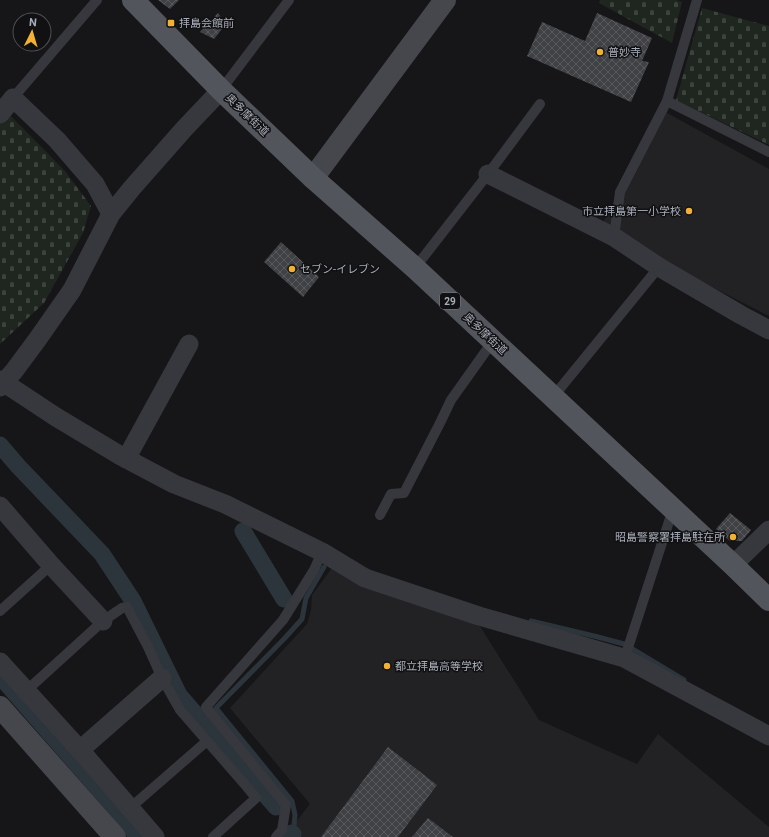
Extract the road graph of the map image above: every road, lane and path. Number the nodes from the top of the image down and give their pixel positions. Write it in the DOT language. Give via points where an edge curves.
graph roads {
  1 [pos="97,0"];
  2 [pos="133,0"];
  3 [pos="289,0"];
  4 [pos="444,0"];
  5 [pos="697,0"];
  6 [pos="221,90"];
  7 [pos="13,98"];
  8 [pos="667,101"];
  9 [pos="540,104"];
  10 [pos="0,114"];
  11 [pos="769,152"];
  12 [pos="488,174"];
  13 [pos="313,178"];
  14 [pos="111,214"];
  15 [pos="614,237"];
  16 [pos="659,267"];
  17 [pos="414,268"];
  18 [pos="769,330"];
  19 [pos="493,341"];
  20 [pos="189,344"];
  21 [pos="4,380"];
  22 [pos="553,397"];
  23 [pos="126,459"];
  24 [pos="0,506"];
  25 [pos="673,509"];
  26 [pos="380,515"];
  27 [pos="769,530"];
  28 [pos="322,552"];
  29 [pos="51,565"];
  30 [pos="733,565"];
  31 [pos="769,600"];
  32 [pos="0,611"];
  33 [pos="103,622"];
  34 [pos="625,658"];
  35 [pos="0,662"];
  36 [pos="162,678"];
  37 [pos="26,691"];
  38 [pos="0,708"];
  39 [pos="769,736"];
  40 [pos="207,741"];
  41 [pos="80,750"];
  42 [pos="130,808"];
  43 [pos="115,837"];
  44 [pos="155,837"];
  45 [pos="212,837"];
  46 [pos="276,837"];
  1 -- 7 [label="lane"];
  2 -- 6 [label="main road, 奥多摩街道 / 29"];
  3 -- 6 [label="lane"];
  4 -- 13 [label="street"];
  5 -- 8 [label="lane"];
  6 -- 13 [label="main road, 奥多摩街道 / 29"];
  6 -- 14 [label="street"];
  7 -- 10 [label="street"];
  7 -- 14 [label="street" via="57,140 95,184"];
  8 -- 11 [label="lane"];
  8 -- 15 [label="lane" via="620,192"];
  9 -- 12 [label="lane"];
  12 -- 15 [label="street"];
  12 -- 17 [label="lane"];
  13 -- 17 [label="main road, 奥多摩街道 / 29"];
  14 -- 21 [label="street" via="72,290"];
  15 -- 16 [label="street"];
  16 -- 18 [label="street"];
  16 -- 22 [label="lane"];
  17 -- 19 [label="main road, 奥多摩街道 / 29"];
  19 -- 22 [label="main road, 奥多摩街道 / 29"];
  19 -- 26 [label="lane" via="451,400 404,493 391,494"];
  20 -- 23 [label="street"];
  21 -- 23 [label="street" via="56,417"];
  22 -- 25 [label="main road, 奥多摩街道 / 29"];
  23 -- 28 [label="street" via="174,484 225,504"];
  24 -- 29 [label="street"];
  25 -- 30 [label="main road, 奥多摩街道 / 29"];
  25 -- 34 [label="lane"];
  27 -- 30 [label="street"];
  28 -- 34 [label="street" via="365,578 479,616"];
  28 -- 46 [label="lane" via="314,570 283,620 206,707 286,805 282,830"];
  29 -- 32 [label="lane"];
  29 -- 33 [label="street"];
  30 -- 31 [label="main road, 奥多摩街道 / 29"];
  33 -- 36 [label="lane" via="127,607"];
  33 -- 37 [label="lane"];
  34 -- 39 [label="street"];
  35 -- 37 [label="street"];
  36 -- 40 [label="lane" via="180,710"];
  36 -- 41 [label="street"];
  37 -- 41 [label="street"];
  38 -- 43 [label="street"];
  40 -- 42 [label="lane"];
  40 -- 45 [label="lane" via="256,798"];
  41 -- 42 [label="street"];
  42 -- 44 [label="street"];
}
